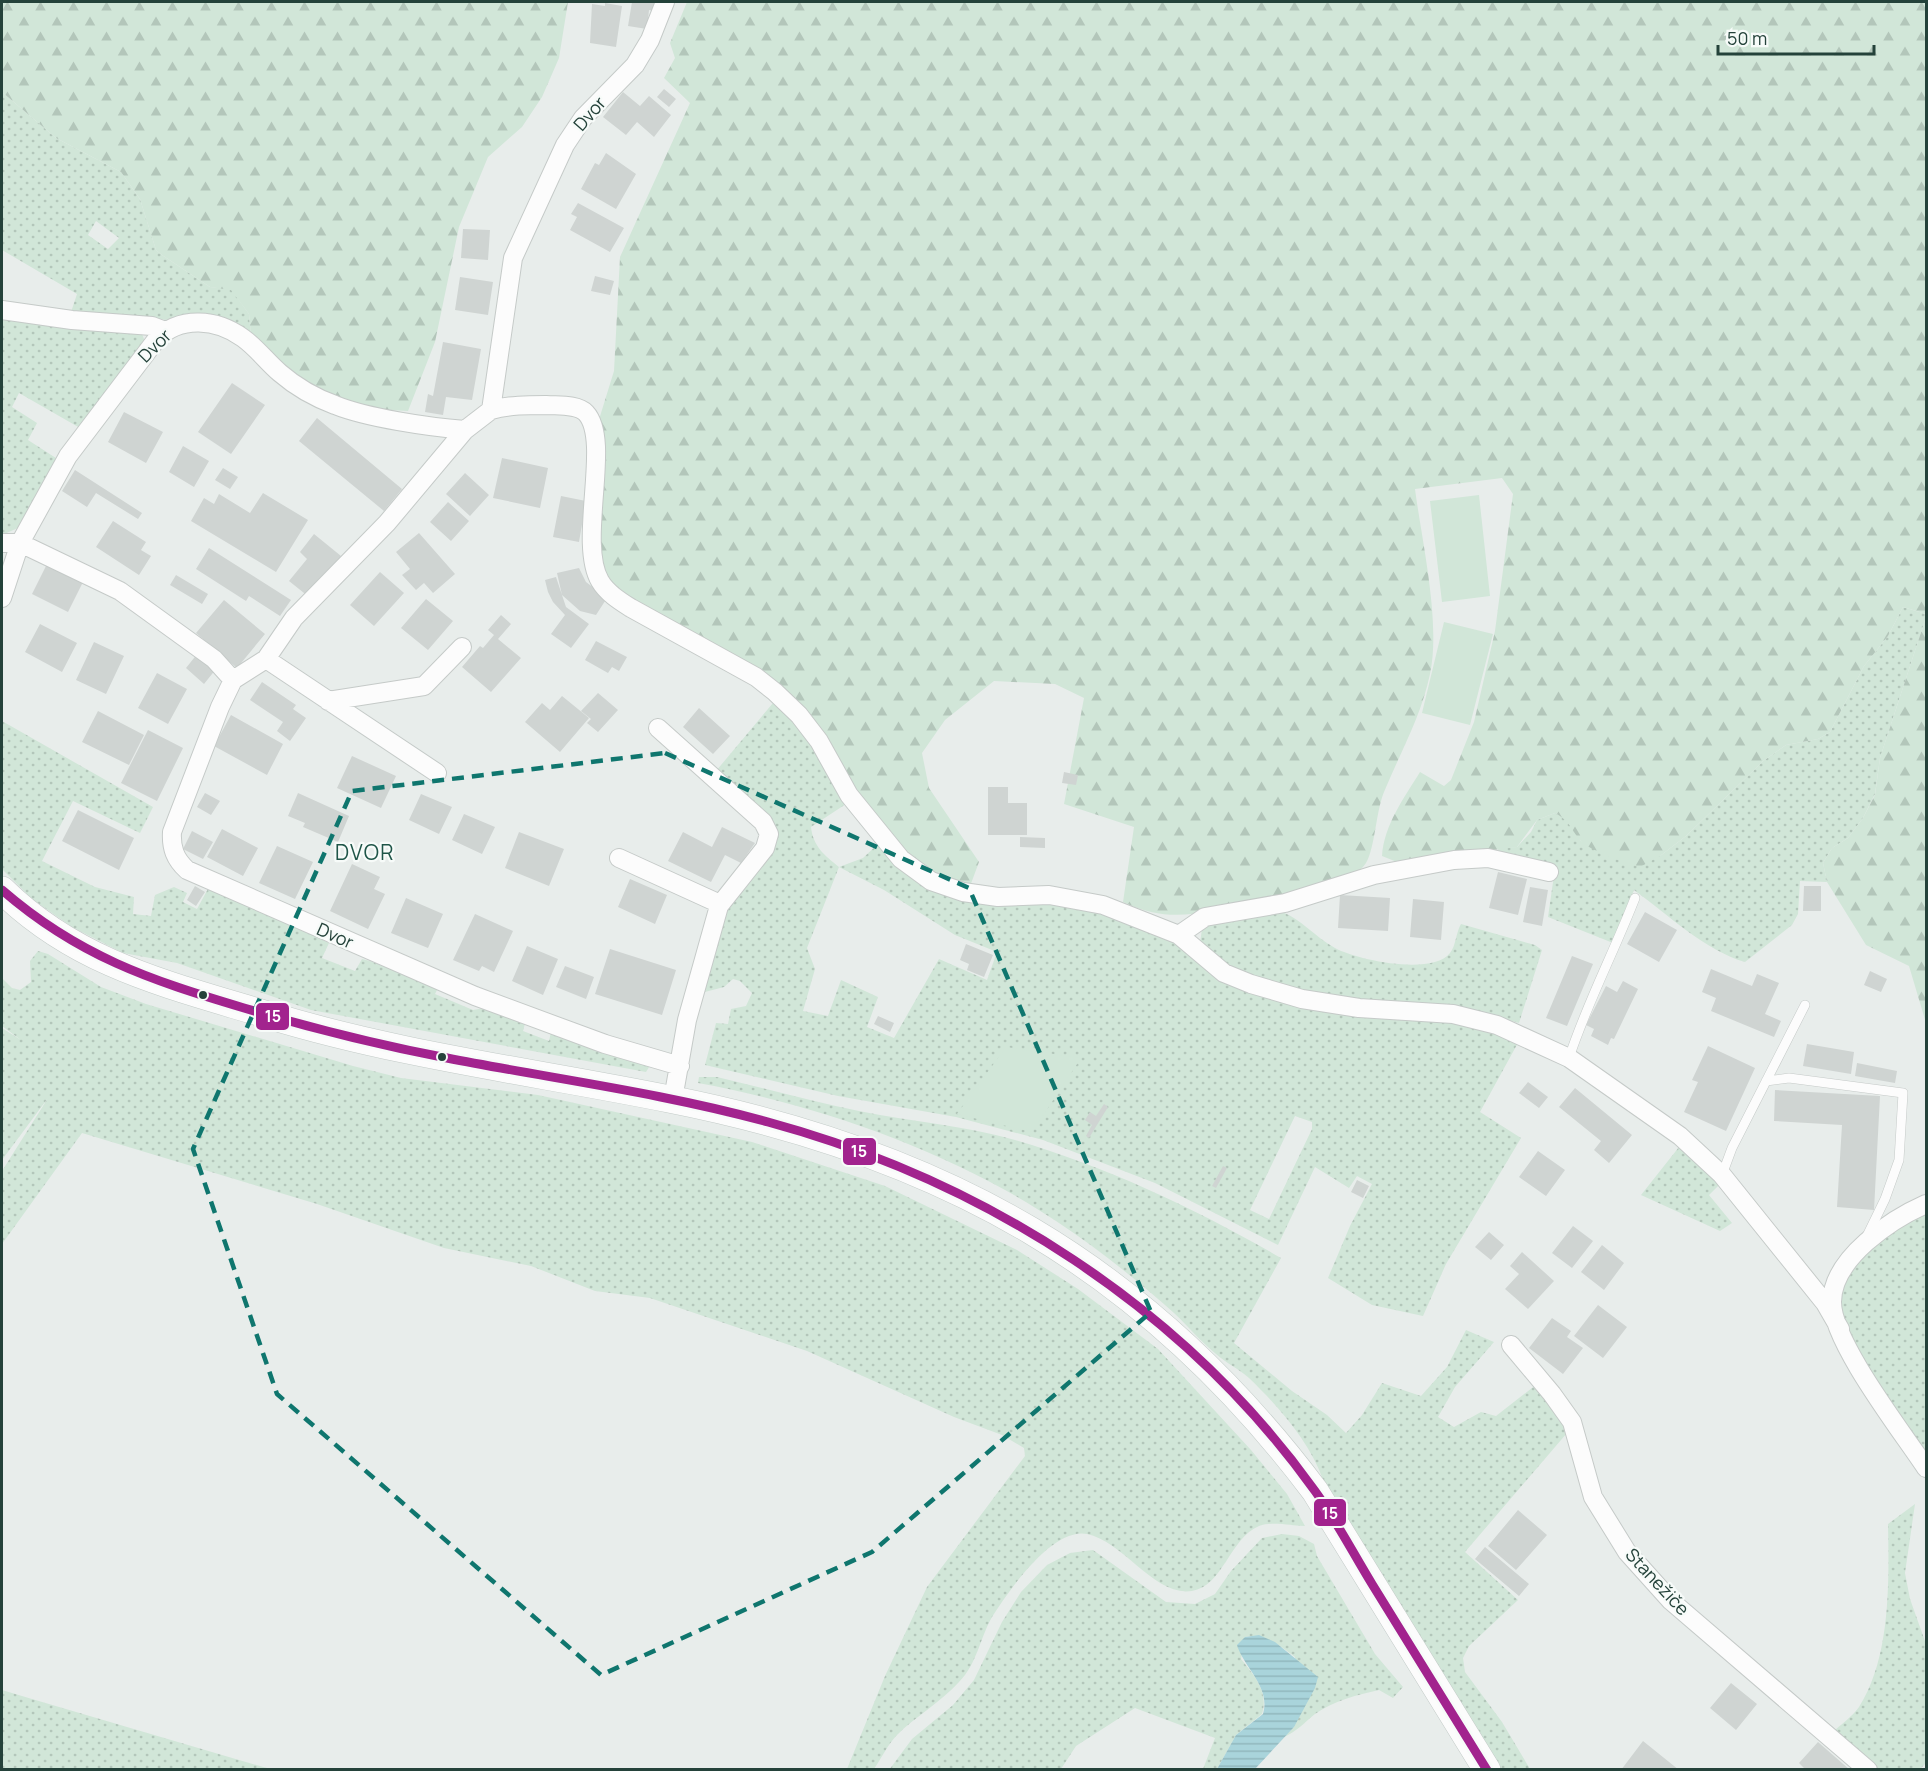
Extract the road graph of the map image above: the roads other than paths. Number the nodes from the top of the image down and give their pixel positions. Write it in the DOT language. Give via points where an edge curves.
graph roads {
  1 [pos="665,2"];
  2 [pos="2,310"];
  3 [pos="165,331"];
  4 [pos="491,410"];
  5 [pos="465,430"];
  6 [pos="2,543"];
  7 [pos="21,543"];
  8 [pos="2,598"];
  9 [pos="462,647"];
  10 [pos="266,659"];
  11 [pos="233,680"];
  12 [pos="328,701"];
  13 [pos="658,728"];
  14 [pos="436,773"];
  15 [pos="619,858"];
  16 [pos="1549,872"];
  17 [pos="2,890"];
  18 [pos="1635,898"];
  19 [pos="720,904"];
  20 [pos="1179,935"];
  21 [pos="1805,1005"];
  22 [pos="1569,1058"];
  23 [pos="680,1066"];
  24 [pos="1766,1081"];
  25 [pos="673,1099"];
  26 [pos="1722,1175"];
  27 [pos="1926,1204"];
  28 [pos="1860,1249"];
  29 [pos="1840,1329"];
  30 [pos="1511,1345"];
  31 [pos="1926,1468"];
  32 [pos="1487,1770"];
  33 [pos="1868,1770"];
  1 -- 4 [label="street, Dvor" via="635,65 583,118 565,145 513,258"];
  2 -- 3 [label="street" via="152,326"];
  3 -- 5 [label="street, Dvor" via="200,322 221,327 243,338 281,374 333,404 356,413"];
  3 -- 7 [label="street, Dvor" via="68,456"];
  4 -- 5 [label="street"];
  4 -- 20 [label="street" via="510,405 579,408 591,421 595,443 593,563 600,581 631,608 756,677 775,692 819,741 849,795 901,860 931,881 963,892 1077,899 1125,911"];
  5 -- 10 [label="street" via="387,524 294,618"];
  6 -- 7 [label="street"];
  7 -- 8 [label="street, Dvor"];
  7 -- 11 [label="street" via="120,591 214,659"];
  9 -- 12 [label="street" via="424,686"];
  10 -- 11 [label="street"];
  10 -- 12 [label="street"];
  11 -- 23 [label="street, Dvor" via="172,832 171,846 177,861 187,870 475,996 605,1044"];
  12 -- 14 [label="street"];
  13 -- 19 [label="street" via="763,822 769,834 765,848"];
  15 -- 19 [label="street"];
  16 -- 20 [label="street" via="1488,858 1454,860 1374,875 1285,903 1205,917"];
  17 -- 25 [label="street" via="72,944 130,973 339,1037"];
  18 -- 22 [label="lane"];
  19 -- 23 [label="street" via="687,1020"];
  20 -- 22 [label="street" via="1224,973 1251,984 1302,999 1359,1008 1453,1014 1497,1025"];
  21 -- 24 [label="lane"];
  22 -- 26 [label="street" via="1680,1136"];
  23 -- 25 [label="street"];
  24 -- 26 [label="lane"];
  24 -- 28 [label="lane" via="1789,1078 1904,1093 1899,1160"];
  25 -- 32 [label="street" via="834,1141 959,1191 1050,1240 1153,1315 1237,1395 1315,1491"];
  26 -- 29 [label="street" via="1825,1303"];
  27 -- 28 [label="street" via="1902,1215"];
  28 -- 29 [label="street" via="1839,1275 1832,1302"];
  29 -- 31 [label="street" via="1865,1380"];
  30 -- 33 [label="street, Stanežiče" via="1572,1422 1593,1497 1627,1552 1671,1601"];
}
